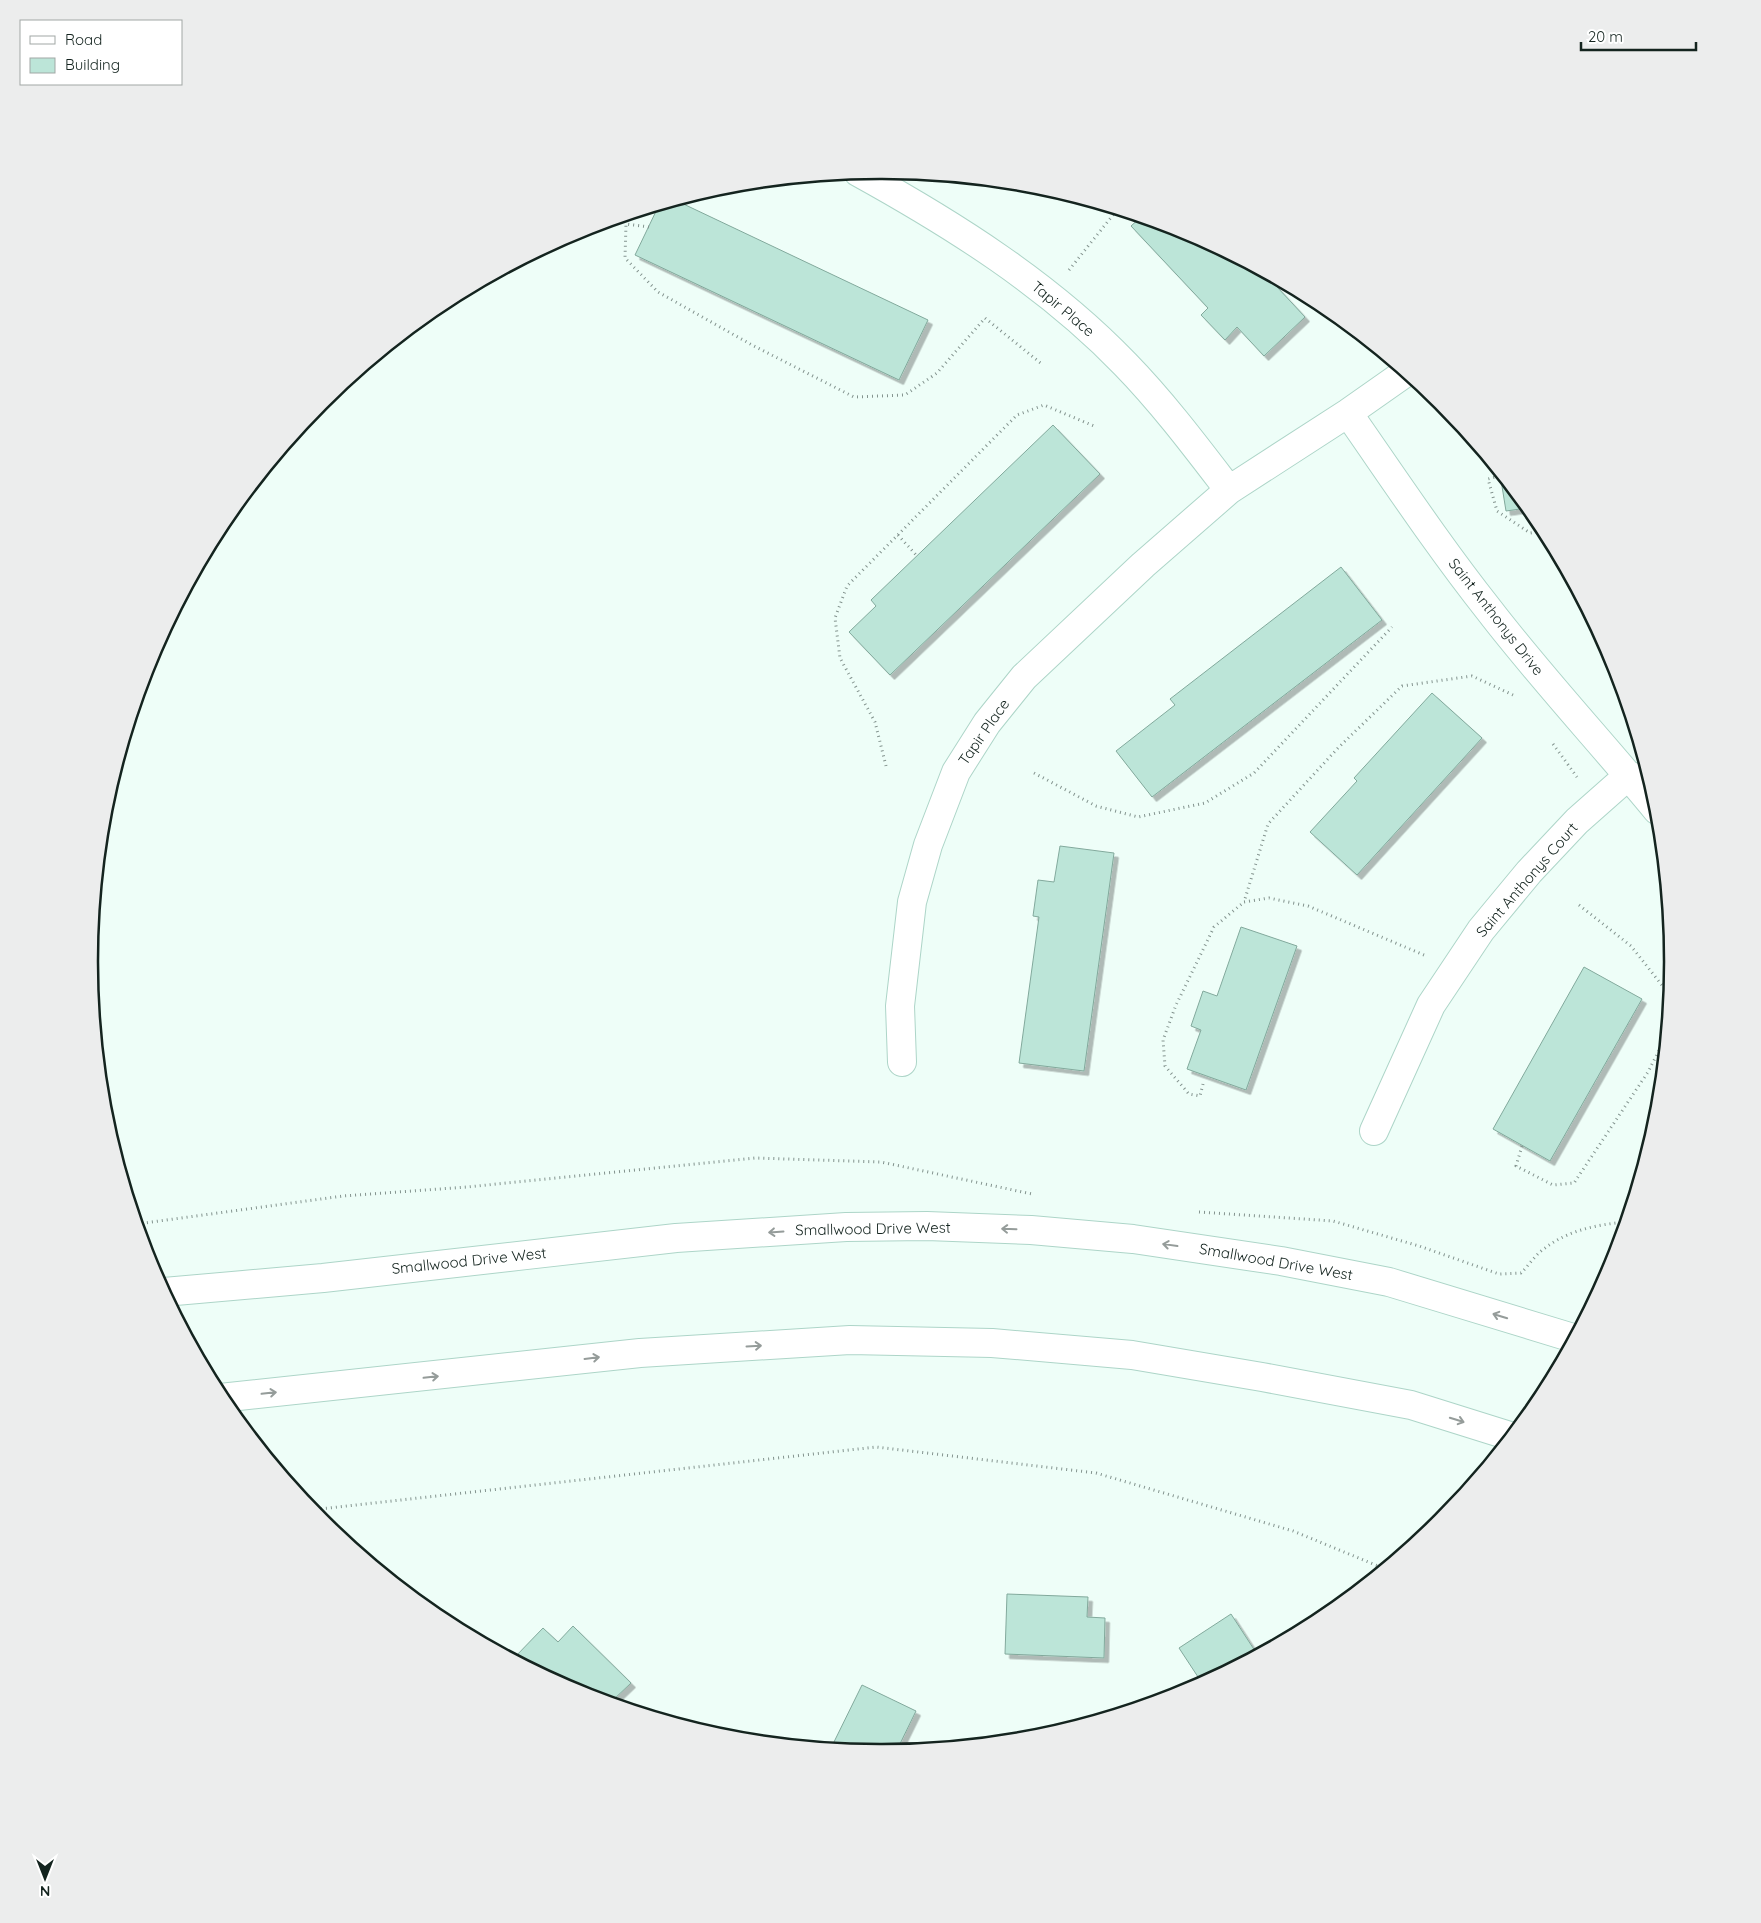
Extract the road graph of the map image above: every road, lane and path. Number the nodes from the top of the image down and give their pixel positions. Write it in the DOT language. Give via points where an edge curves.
graph roads {
  1 [pos="870,178"];
  2 [pos="1113,214"];
  3 [pos="649,227"];
  4 [pos="1048,295"];
  5 [pos="1044,365"];
  6 [pos="1400,376"];
  7 [pos="1348,413"];
  8 [pos="1094,426"];
  9 [pos="1495,477"];
  10 [pos="1229,490"];
  11 [pos="1535,532"];
  12 [pos="898,535"];
  13 [pos="917,556"];
  14 [pos="1392,627"];
  15 [pos="1518,698"];
  16 [pos="1552,744"];
  17 [pos="886,766"];
  18 [pos="1034,773"];
  19 [pos="1629,775"];
  20 [pos="1580,782"];
  21 [pos="1645,795"];
  22 [pos="1244,902"];
  23 [pos="1579,905"];
  24 [pos="1455,969"];
  25 [pos="1663,986"];
  26 [pos="1658,1052"];
  27 [pos="902,1062"];
  28 [pos="1203,1084"];
  29 [pos="1374,1131"];
  30 [pos="1522,1146"];
  31 [pos="1041,1196"];
  32 [pos="1198,1212"];
  33 [pos="143,1223"];
  34 [pos="1618,1223"];
  35 [pos="171,1291"];
  36 [pos="1568,1336"];
  37 [pos="229,1397"];
  38 [pos="1505,1434"];
  39 [pos="321,1509"];
  40 [pos="1378,1566"];
  1 -- 4 [label="street, Tapir Place" via="972,238"];
  2 -- 4 [label="path"];
  3 -- 5 [label="path" via="626,224 625,258 658,292 854,397 905,395 937,373 985,318"];
  4 -- 10 [label="street, Tapir Place" via="1124,363 1172,416"];
  6 -- 7 [label="street, Tapir Place"];
  7 -- 10 [label="street, Tapir Place"];
  7 -- 19 [label="street, Saint Anthonys Drive" via="1490,612"];
  8 -- 12 [label="path" via="1044,405 1017,415"];
  9 -- 11 [label="path" via="1488,479 1497,511 1530,532"];
  10 -- 27 [label="street, Tapir Place" via="1024,677 987,724 956,772 928,844 912,902 900,1006"];
  12 -- 13 [label="path"];
  12 -- 17 [label="path" via="847,586 835,618 840,658 874,722"];
  14 -- 18 [label="path" via="1254,773 1205,803 1138,817 1096,806"];
  15 -- 22 [label="path" via="1472,676 1402,686 1338,748 1268,824"];
  16 -- 20 [label="path"];
  19 -- 21 [label="street, Saint Anthonys Drive"];
  19 -- 24 [label="street, Saint Anthonys Court" via="1529,872 1481,930"];
  22 -- 24 [label="path" via="1269,898 1308,906"];
  22 -- 28 [label="path" via="1214,926 1163,1040 1165,1066 1189,1094 1200,1096"];
  23 -- 25 [label="path" via="1631,946"];
  24 -- 29 [label="street, Saint Anthonys Court" via="1431,1005"];
  26 -- 30 [label="path" via="1574,1184 1553,1185 1516,1166"];
  31 -- 33 [label="path" via="881,1162 755,1158 343,1196"];
  32 -- 34 [label="path" via="1333,1221 1420,1246 1499,1274 1521,1273 1544,1248 1566,1235 1592,1226"];
  36 -- 35 [label="street, Smallwood Drive West, one-way" via="1389,1282 1281,1261 1133,1239 1031,1230 927,1226 846,1227 676,1238 332,1277"];
  37 -- 38 [label="street, one-way" via="640,1353 850,1340 992,1343 1132,1354 1262,1377 1411,1405"];
  39 -- 40 [label="path" via="876,1447 1096,1473 1293,1531"];
}
